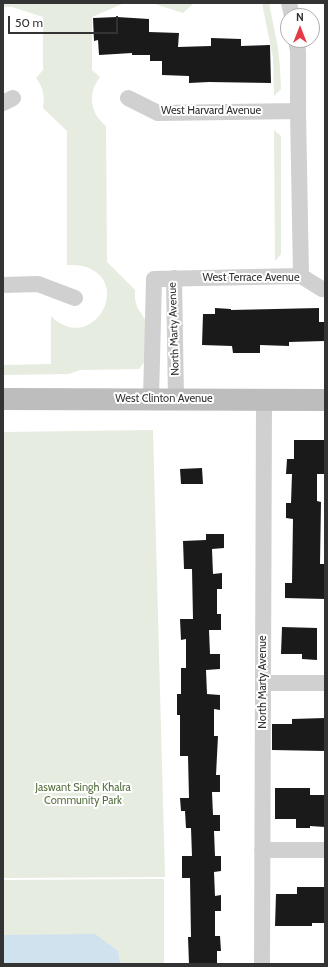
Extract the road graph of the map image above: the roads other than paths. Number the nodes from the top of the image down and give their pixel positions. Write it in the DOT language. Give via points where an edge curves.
graph roads {
  1 [pos="297,48"];
  2 [pos="128,98"];
  3 [pos="298,111"];
  4 [pos="301,276"];
  5 [pos="174,278"];
  6 [pos="3,285"];
  7 [pos="325,289"];
  8 [pos="75,298"];
  9 [pos="3,399"];
  10 [pos="152,399"];
  11 [pos="176,399"];
  12 [pos="264,400"];
  13 [pos="325,400"];
  14 [pos="325,682"];
  15 [pos="262,683"];
  16 [pos="262,850"];
  17 [pos="325,850"];
  18 [pos="262,964"];
  1 -- 3 [label="street"];
  2 -- 3 [label="street, West Harvard Avenue" via="158,113"];
  3 -- 4 [label="street"];
  4 -- 5 [label="street, West Terrace Avenue"];
  4 -- 7 [label="street, West Terrace Avenue"];
  5 -- 10 [label="street, North Marty Avenue" via="154,279"];
  5 -- 11 [label="street, North Marty Avenue"];
  6 -- 8 [label="street" via="38,284"];
  9 -- 10 [label="main road, West Clinton Avenue"];
  10 -- 11 [label="main road, West Clinton Avenue"];
  11 -- 12 [label="main road, West Clinton Avenue"];
  12 -- 13 [label="main road, West Clinton Avenue"];
  12 -- 15 [label="street, North Marty Avenue"];
  14 -- 15 [label="street"];
  15 -- 16 [label="street, North Marty Avenue"];
  16 -- 17 [label="street"];
  16 -- 18 [label="street, North Marty Avenue"];
}
